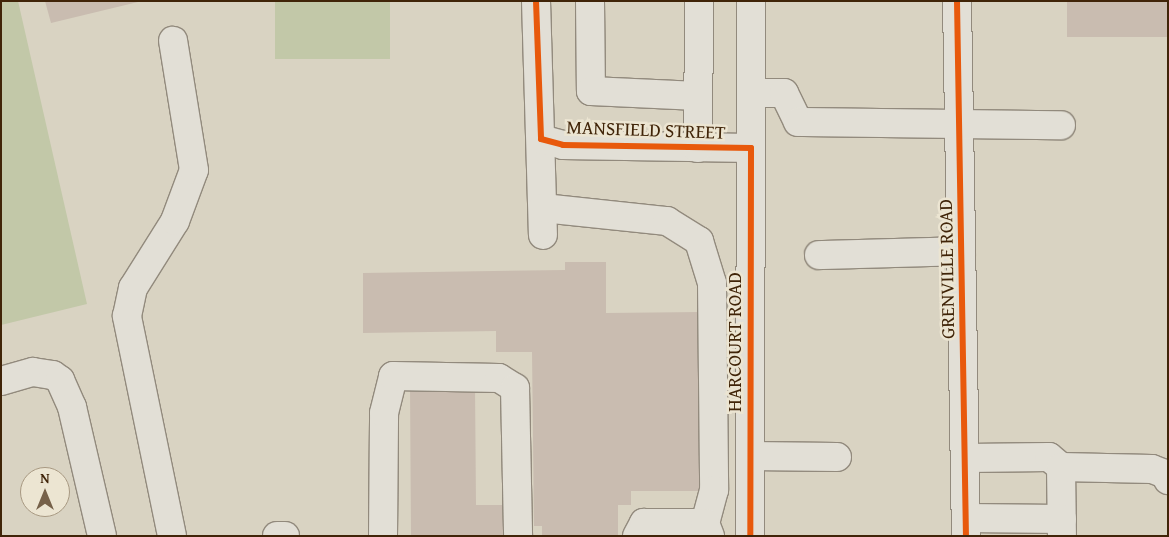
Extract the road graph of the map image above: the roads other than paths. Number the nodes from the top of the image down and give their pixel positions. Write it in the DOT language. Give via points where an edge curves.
graph roads {
  1 [pos="536,1"];
  2 [pos="590,1"];
  3 [pos="699,1"];
  4 [pos="751,1"];
  5 [pos="957,1"];
  6 [pos="172,41"];
  7 [pos="751,93"];
  8 [pos="698,96"];
  9 [pos="959,123"];
  10 [pos="1061,125"];
  11 [pos="540,139"];
  12 [pos="698,148"];
  13 [pos="751,148"];
  14 [pos="961,251"];
  15 [pos="819,255"];
  16 [pos="1,381"];
  17 [pos="750,456"];
  18 [pos="837,457"];
  19 [pos="967,458"];
  20 [pos="1061,466"];
  21 [pos="1168,480"];
  22 [pos="966,527"];
  23 [pos="1062,528"];
  24 [pos="707,530"];
  25 [pos="102,536"];
  26 [pos="172,536"];
  27 [pos="277,536"];
  28 [pos="285,536"];
  29 [pos="383,536"];
  30 [pos="518,536"];
  31 [pos="637,536"];
  32 [pos="750,536"];
  1 -- 11 [label="street"];
  2 -- 8 [label="street" via="590,91"];
  3 -- 8 [label="street"];
  4 -- 7 [label="street, HARCOURT ROAD"];
  5 -- 9 [label="street, GRENVILLE ROAD"];
  6 -- 26 [label="street" via="194,170 175,221 133,288 127,316"];
  7 -- 9 [label="street" via="784,93 798,122"];
  7 -- 13 [label="street, HARCOURT ROAD"];
  8 -- 12 [label="street"];
  9 -- 10 [label="street"];
  9 -- 14 [label="street, GRENVILLE ROAD"];
  11 -- 12 [label="street, MANSFIELD STREET" via="563,144"];
  11 -- 24 [label="street" via="543,221 667,221 699,242 712,283 714,490"];
  12 -- 13 [label="street, MANSFIELD STREET"];
  13 -- 17 [label="street, HARCOURT ROAD"];
  14 -- 15 [label="street"];
  14 -- 19 [label="street, GRENVILLE ROAD"];
  16 -- 25 [label="street" via="33,372 53,375 60,380 72,407"];
  17 -- 18 [label="street"];
  17 -- 32 [label="street, HARCOURT ROAD"];
  19 -- 20 [label="street" via="1049,458"];
  19 -- 22 [label="street, GRENVILLE ROAD"];
  20 -- 21 [label="street" via="1152,469 1165,474"];
  20 -- 23 [label="street"];
  22 -- 23 [label="street"];
  24 -- 31 [label="street" via="644,523"];
  27 -- 28 [label="street"];
  29 -- 30 [label="street" via="384,413 393,376 499,378 514,388"];
}
